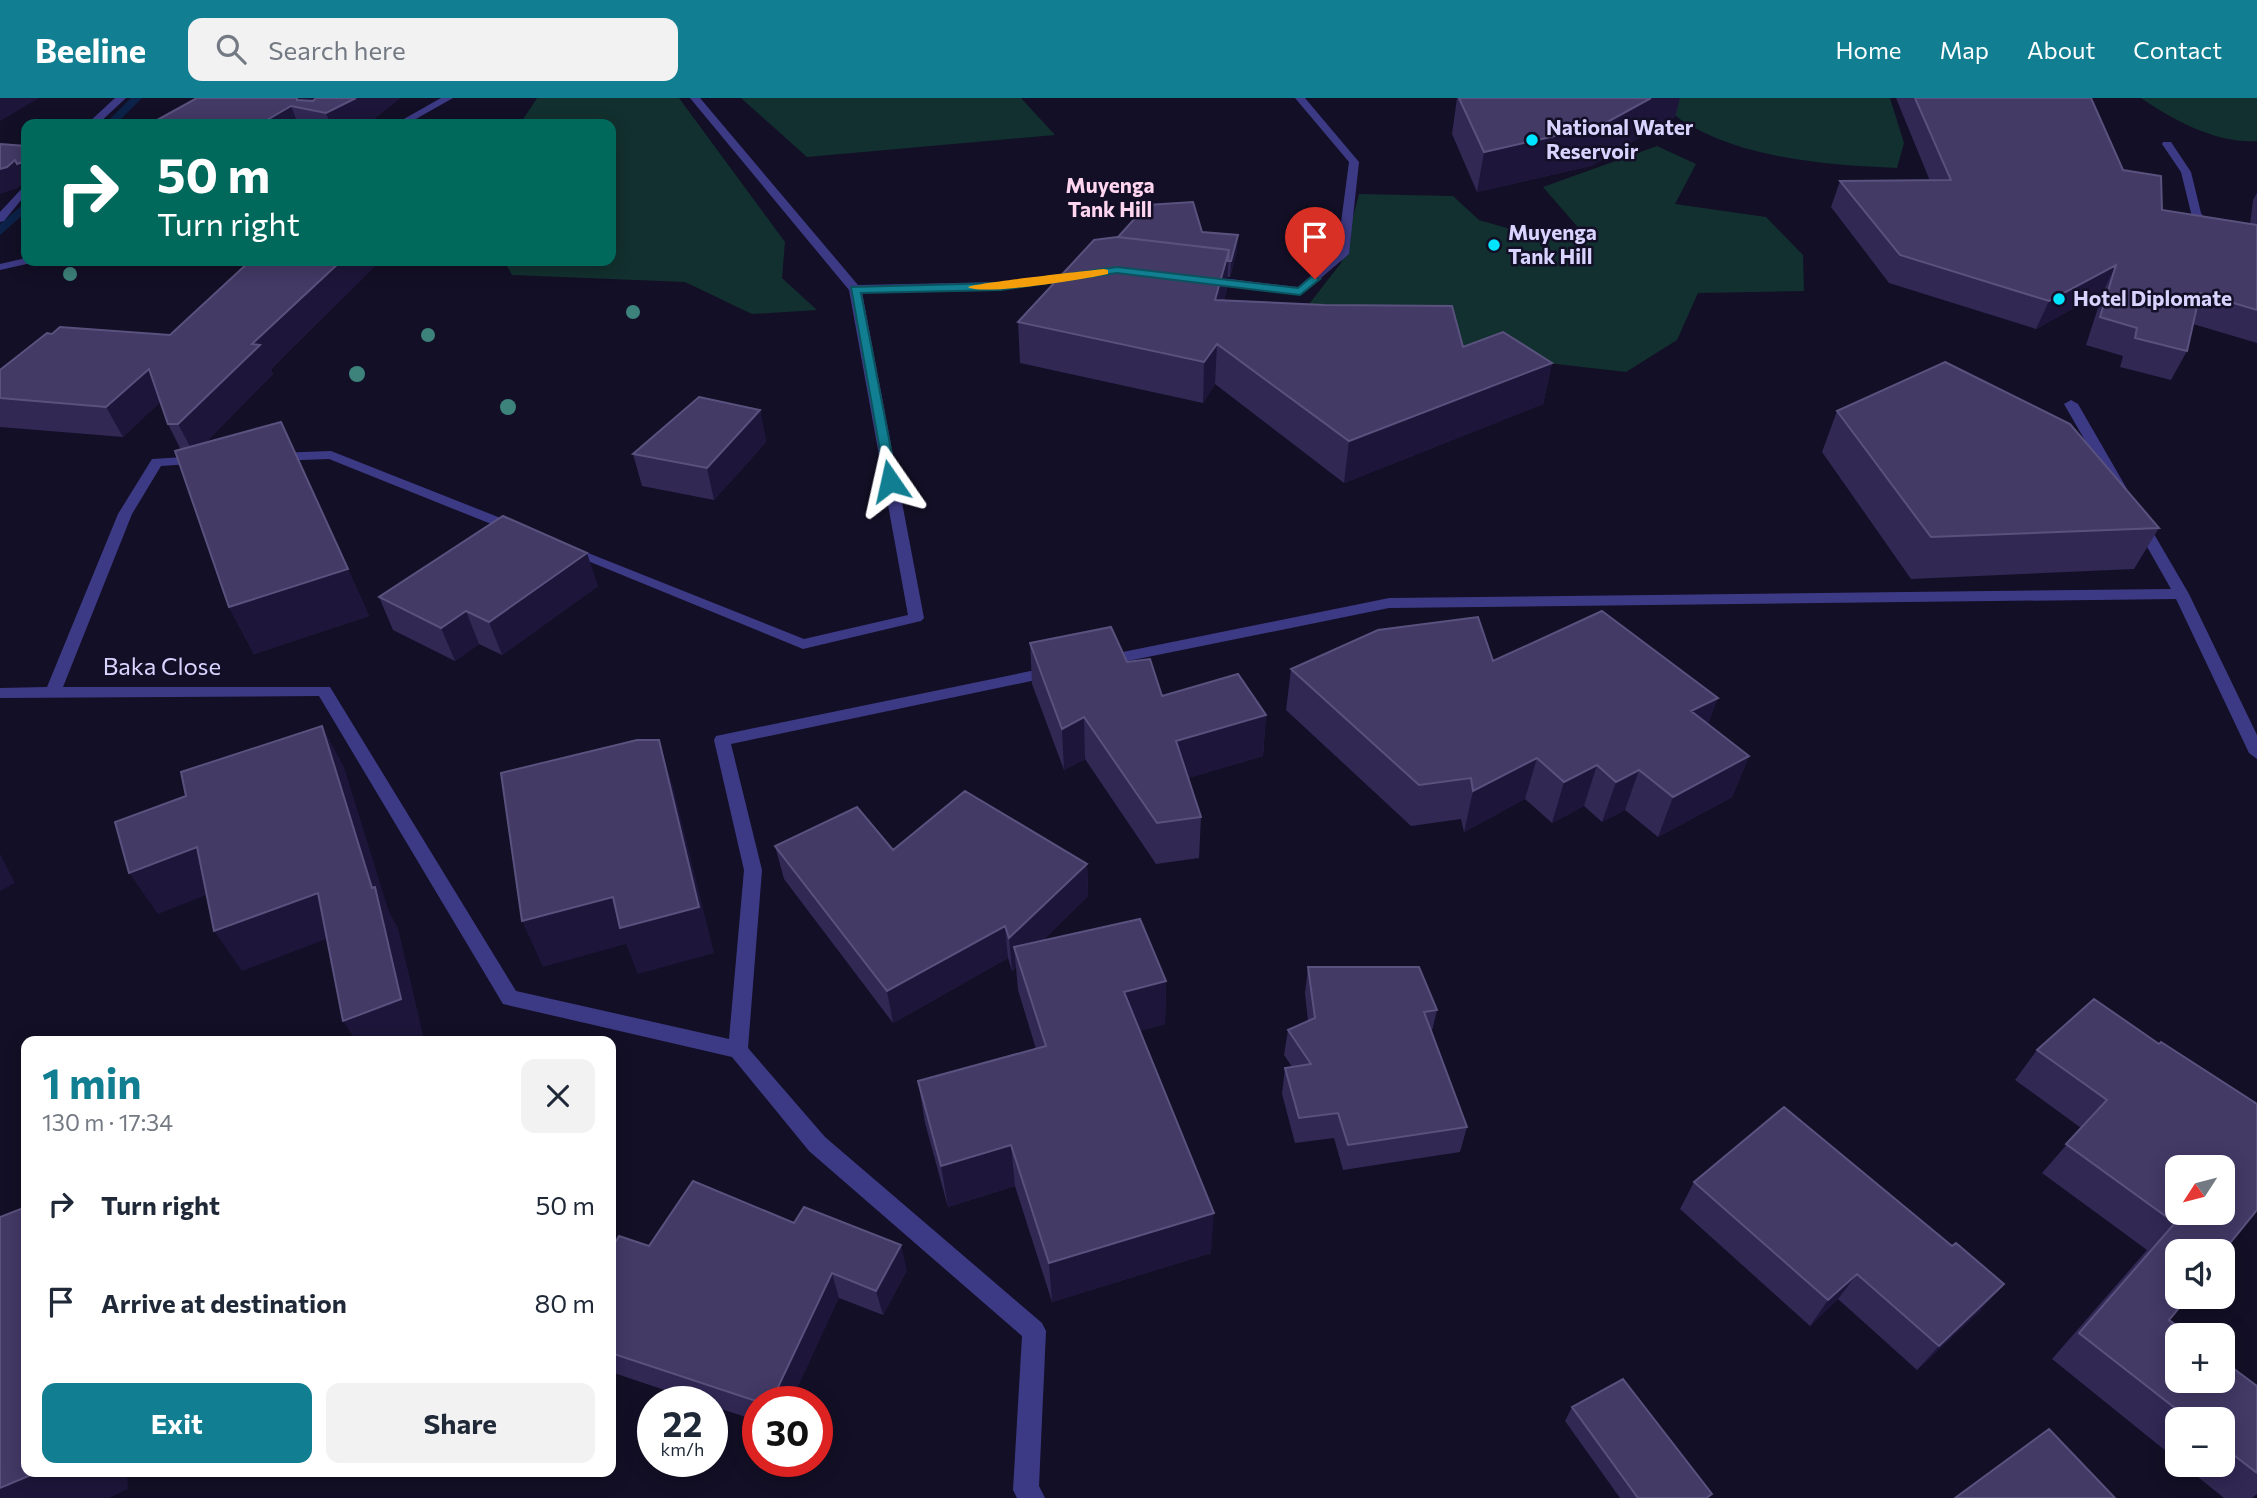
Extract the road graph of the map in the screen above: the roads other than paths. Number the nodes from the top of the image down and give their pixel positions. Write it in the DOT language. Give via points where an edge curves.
graph roads {
  1 [pos="121,98"];
  2 [pos="448,98"];
  3 [pos="695,98"];
  4 [pos="1300,98"];
  5 [pos="98,119"];
  6 [pos="409,119"];
  7 [pos="2167,144"];
  8 [pos="21,193"];
  9 [pos="0,219"];
  10 [pos="2224,240"];
  11 [pos="21,262"];
  12 [pos="0,267"];
  13 [pos="1091,274"];
  14 [pos="1196,279"];
  15 [pos="855,289"];
  16 [pos="2071,404"];
  17 [pos="264,458"];
  18 [pos="211,460"];
  19 [pos="2181,594"];
  20 [pos="53,692"];
  21 [pos="0,693"];
  22 [pos="2257,753"];
  23 [pos="738,1050"];
  24 [pos="1032,1498"];
  1 -- 5 [label="street"];
  2 -- 6 [label="street"];
  3 -- 15 [label="street"];
  4 -- 14 [label="street" via="1354,162 1343,254 1300,291"];
  7 -- 10 [label="street" via="2186,172 2200,228"];
  8 -- 9 [label="street"];
  11 -- 12 [label="street"];
  13 -- 15 [label="street" via="1001,286"];
  15 -- 17 [label="street" via="916,618 803,644 331,455"];
  16 -- 19 [label="street"];
  18 -- 20 [label="street" via="157,462 125,514"];
  19 -- 22 [label="street"];
  19 -- 23 [label="street" via="1389,603 722,740 753,870"];
  20 -- 21 [label="street, Baka Close"];
  20 -- 23 [label="street, Baka Close" via="324,691 510,998"];
  23 -- 24 [label="street" via="817,1144 1034,1331 1026,1490"];
}
